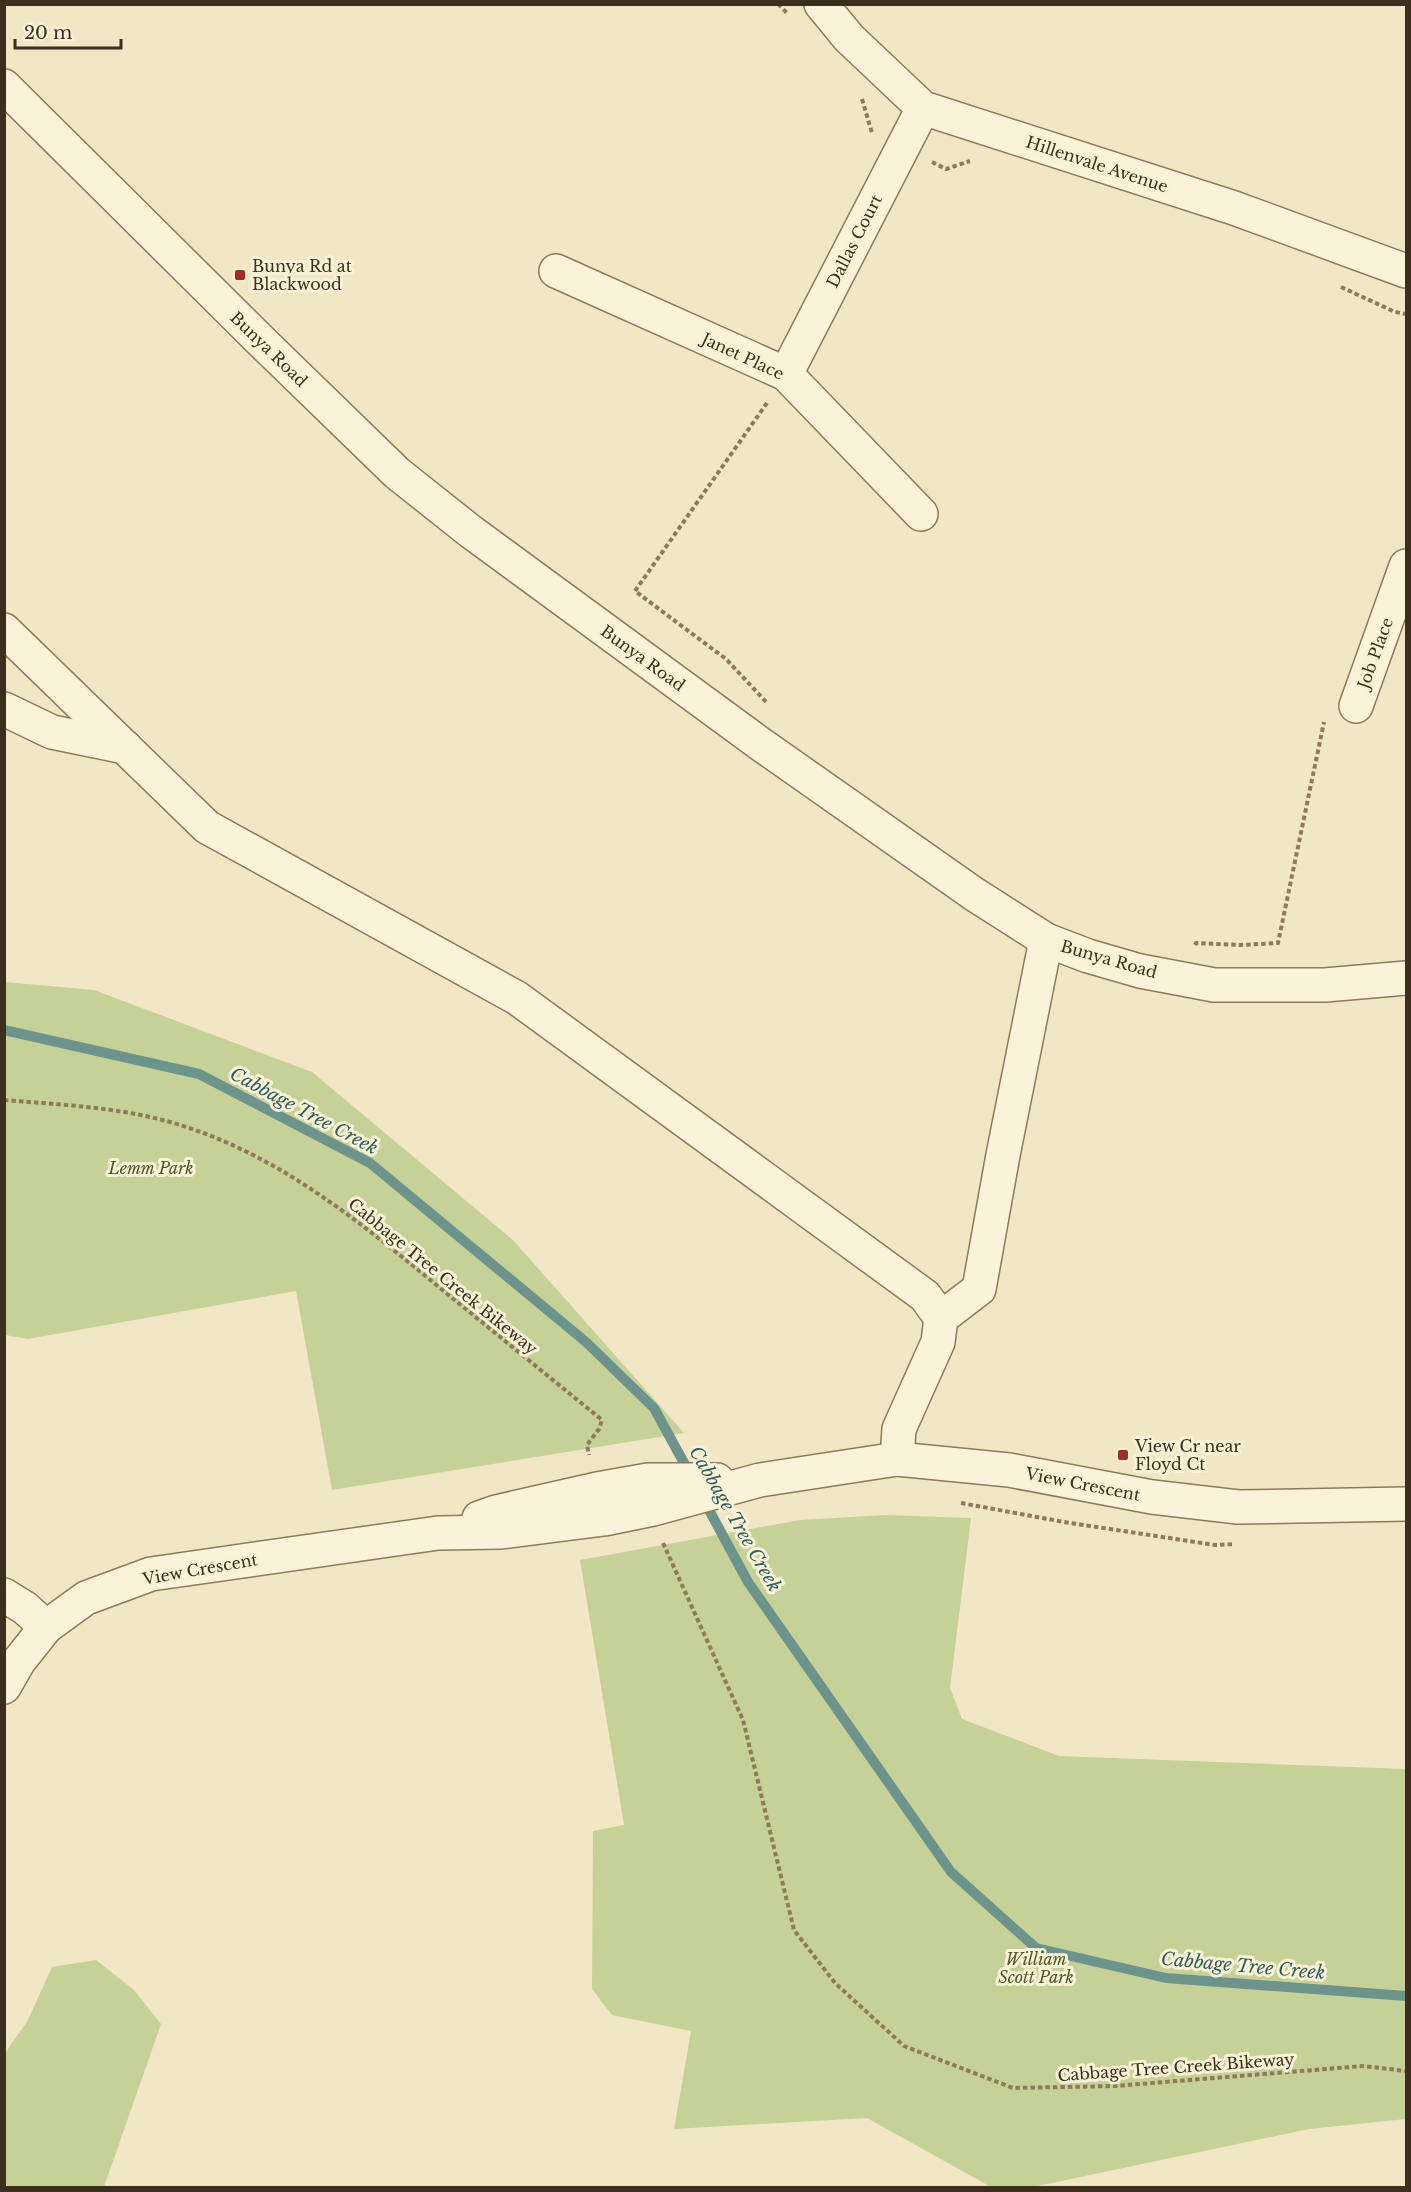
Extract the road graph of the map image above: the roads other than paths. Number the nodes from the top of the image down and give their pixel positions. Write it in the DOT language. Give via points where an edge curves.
graph roads {
  1 [pos="821,4"];
  2 [pos="4,86"];
  3 [pos="922,108"];
  4 [pos="556,271"];
  5 [pos="1407,271"];
  6 [pos="786,374"];
  7 [pos="921,514"];
  8 [pos="1407,566"];
  9 [pos="4,630"];
  10 [pos="1356,706"];
  11 [pos="4,709"];
  12 [pos="125,747"];
  13 [pos="1046,940"];
  14 [pos="1407,978"];
  15 [pos="941,1318"];
  16 [pos="897,1459"];
  17 [pos="1407,1504"];
  18 [pos="4,1595"];
  19 [pos="46,1627"];
  20 [pos="4,1687"];
  1 -- 3 [label="street, Hillenvale Avenue" via="849,38"];
  2 -- 13 [label="street, Bunya Road" via="397,474 759,744"];
  3 -- 5 [label="street, Hillenvale Avenue" via="1234,208"];
  3 -- 6 [label="street, Dallas Court"];
  4 -- 6 [label="street, Janet Place"];
  6 -- 7 [label="street, Janet Place"];
  8 -- 10 [label="street, Job Place"];
  9 -- 12 [label="street"];
  11 -- 12 [label="street" via="52,732"];
  12 -- 15 [label="street" via="207,827 517,998 925,1296"];
  13 -- 14 [label="street, Bunya Road" via="1140,971 1214,985 1325,985"];
  13 -- 15 [label="street" via="979,1289"];
  15 -- 16 [label="street" via="938,1342 899,1428"];
  16 -- 17 [label="street, View Crescent" via="1009,1470 1152,1497 1238,1507"];
  16 -- 19 [label="street, View Crescent" via="650,1495 604,1519 501,1532 438,1533 151,1574 86,1598"];
  18 -- 19 [label="street"];
  19 -- 20 [label="street, View Crescent"];
}
